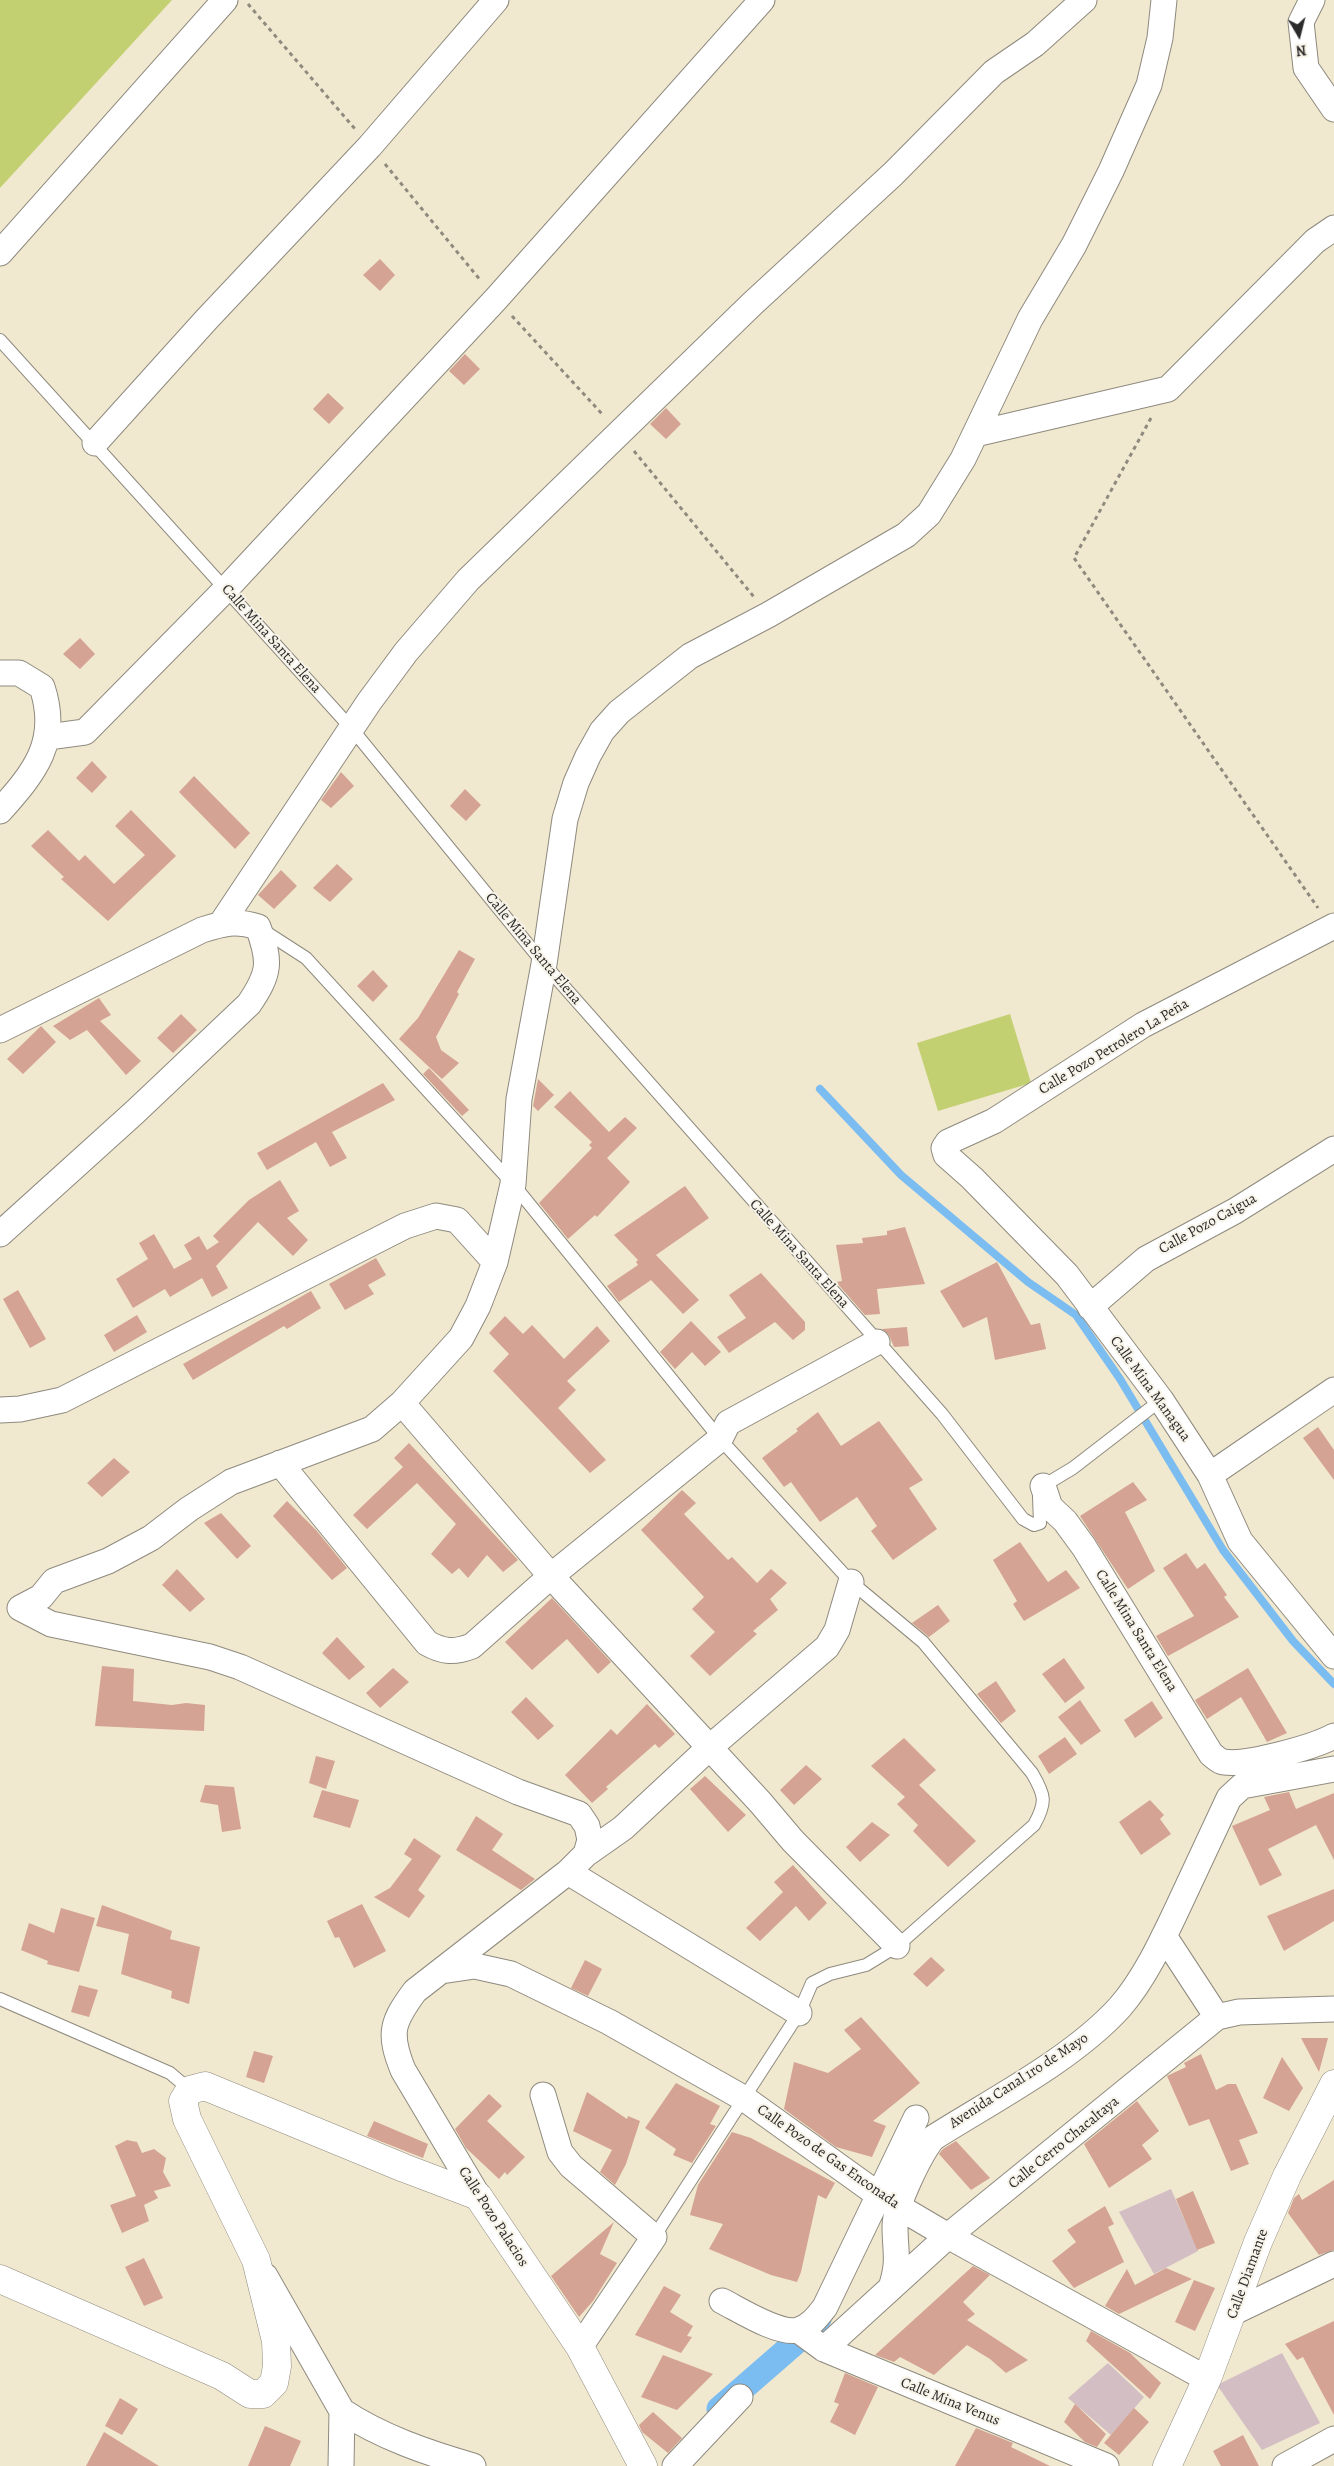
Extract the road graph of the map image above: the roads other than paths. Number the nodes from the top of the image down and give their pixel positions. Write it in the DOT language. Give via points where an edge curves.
graph roads {
  1 [pos="225,0"];
  2 [pos="496,0"];
  3 [pos="762,0"];
  4 [pos="1084,0"];
  5 [pos="1164,0"];
  6 [pos="1312,0"];
  7 [pos="1334,109"];
  8 [pos="1334,228"];
  9 [pos="0,253"];
  10 [pos="0,340"];
  11 [pos="975,434"];
  12 [pos="95,444"];
  13 [pos="226,588"];
  14 [pos="0,673"];
  15 [pos="352,730"];
  16 [pos="48,737"];
  17 [pos="0,811"];
  18 [pos="221,924"];
  19 [pos="1333,926"];
  20 [pos="258,928"];
  21 [pos="544,964"];
  22 [pos="0,1030"];
  23 [pos="948,1142"];
  24 [pos="1334,1150"];
  25 [pos="513,1184"];
  26 [pos="0,1234"];
  27 [pos="496,1262"];
  28 [pos="1090,1307"];
  29 [pos="877,1342"];
  30 [pos="1334,1390"];
  31 [pos="1161,1400"];
  32 [pos="402,1403"];
  33 [pos="0,1410"];
  34 [pos="720,1439"];
  35 [pos="280,1463"];
  36 [pos="1210,1474"];
  37 [pos="1043,1486"];
  38 [pos="551,1576"];
  39 [pos="851,1582"];
  40 [pos="10,1611"];
  41 [pos="1334,1656"];
  42 [pos="1334,1736"];
  43 [pos="709,1748"];
  44 [pos="1334,1769"];
  45 [pos="586,1854"];
  46 [pos="568,1872"];
  47 [pos="1164,1936"];
  48 [pos="897,1946"];
  49 [pos="439,1972"];
  50 [pos="0,1999"];
  51 [pos="1334,2009"];
  52 [pos="799,2014"];
  53 [pos="1218,2017"];
  54 [pos="1334,2084"];
  55 [pos="190,2090"];
  56 [pos="543,2095"];
  57 [pos="745,2099"];
  58 [pos="916,2118"];
  59 [pos="478,2196"];
  60 [pos="890,2201"];
  61 [pos="948,2236"];
  62 [pos="654,2237"];
  63 [pos="256,2260"];
  64 [pos="1334,2264"];
  65 [pos="0,2279"];
  66 [pos="891,2288"];
  67 [pos="722,2301"];
  68 [pos="1234,2312"];
  69 [pos="798,2330"];
  70 [pos="580,2347"];
  71 [pos="824,2349"];
  72 [pos="1207,2379"];
  73 [pos="740,2397"];
  74 [pos="342,2411"];
  75 [pos="1334,2440"];
  76 [pos="341,2466"];
  77 [pos="474,2466"];
  78 [pos="643,2466"];
  79 [pos="675,2466"];
  80 [pos="1106,2466"];
  81 [pos="1167,2466"];
  82 [pos="1285,2466"];
  1 -- 9 [label="street"];
  2 -- 12 [label="street" via="370,146 206,320"];
  3 -- 13 [label="street" via="496,298"];
  4 -- 15 [label="street" via="1035,44 994,72 893,174 752,304 468,580 406,652"];
  5 -- 11 [label="street" via="1160,38 1145,94 1078,237 1030,319"];
  6 -- 7 [label="street" via="1301,22 1306,68"];
  8 -- 11 [label="street" via="1315,241 1168,389"];
  10 -- 12 [label="lane, Calle Mina Santa Elena"];
  11 -- 21 [label="street" via="929,514 906,535 690,656 619,712 602,731 576,782 565,819"];
  12 -- 13 [label="lane, Calle Mina Santa Elena"];
  13 -- 15 [label="lane, Calle Mina Santa Elena"];
  13 -- 16 [label="street" via="85,732"];
  14 -- 16 [label="street" via="19,673 42,686 48,706"];
  15 -- 18 [label="street"];
  15 -- 21 [label="lane, Calle Mina Santa Elena"];
  16 -- 17 [label="street" via="40,760 23,786"];
  18 -- 20 [label="street" via="240,922"];
  18 -- 22 [label="street" via="202,930"];
  19 -- 23 [label="street, Calle Pozo Petrolero La Peña" via="1143,1025 994,1121"];
  20 -- 25 [label="lane" via="306,958"];
  20 -- 26 [label="street" via="266,948 267,965 263,984 248,1004"];
  21 -- 25 [label="street" via="519,1099"];
  21 -- 29 [label="lane, Calle Mina Santa Elena"];
  23 -- 28 [label="street, Calle Mina Managua" via="944,1148 946,1155 1066,1275"];
  24 -- 28 [label="street, Calle Pozo Caigua" via="1235,1211 1146,1258"];
  25 -- 27 [label="street"];
  25 -- 34 [label="lane"];
  27 -- 32 [label="street" via="461,1338"];
  27 -- 33 [label="street" via="457,1220 436,1216 405,1226 62,1400"];
  28 -- 31 [label="street, Calle Mina Managua"];
  29 -- 34 [label="street" via="728,1423"];
  29 -- 37 [label="lane, Calle Mina Santa Elena" via="942,1414 1014,1509 1034,1526 1040,1523 1039,1497"];
  30 -- 36 [label="street"];
  31 -- 36 [label="street, Calle Mina Managua"];
  31 -- 37 [label="lane" via="1073,1468"];
  32 -- 35 [label="street" via="372,1429"];
  32 -- 38 [label="street"];
  34 -- 38 [label="street"];
  34 -- 39 [label="lane"];
  35 -- 38 [label="street" via="426,1644 442,1651 458,1652 472,1646"];
  35 -- 40 [label="street" via="232,1482 188,1509 150,1538 108,1560 54,1581 41,1596"];
  36 -- 41 [label="street, Calle Mina Managua" via="1240,1541"];
  37 -- 42 [label="street, Calle Mina Santa Elena" via="1050,1508 1066,1521 1084,1547 1212,1754 1222,1762 1239,1763 1320,1743"];
  38 -- 43 [label="street"];
  39 -- 43 [label="street, Calle Pozo Palacios" via="837,1630 827,1647"];
  39 -- 48 [label="lane" via="923,1642 1032,1773 1042,1790 1044,1808 1034,1825"];
  40 -- 45 [label="street" via="50,1624 210,1656 240,1667 518,1792 579,1814 588,1826 590,1840"];
  43 -- 45 [label="street, Calle Pozo Palacios" via="623,1828"];
  43 -- 48 [label="street" via="793,1841"];
  44 -- 47 [label="street, Avenida Canal 1ro de Mayo" via="1242,1786 1229,1798"];
  45 -- 46 [label="street, Calle Pozo Palacios"];
  46 -- 49 [label="street, Calle Pozo Palacios"];
  46 -- 52 [label="street"];
  47 -- 53 [label="street"];
  47 -- 60 [label="street, Avenida Canal 1ro de Mayo" via="1120,2006 1094,2032 934,2138 922,2150"];
  48 -- 52 [label="lane" via="866,1965 830,1974 812,1983"];
  49 -- 57 [label="street, Calle Pozo de Gas Enconada" via="474,1966 511,1974 609,2022"];
  49 -- 59 [label="street, Calle Pozo Palacios" via="415,1990 402,2008 394,2025 394,2048 422,2106"];
  50 -- 55 [label="lane" via="170,2073"];
  51 -- 53 [label="street, Calle Cerro Chacaltaya" via="1239,2012"];
  52 -- 57 [label="lane"];
  53 -- 61 [label="street, Calle Cerro Chacaltaya"];
  54 -- 68 [label="street, Calle Diamante" via="1258,2242"];
  55 -- 59 [label="street" via="205,2086"];
  55 -- 63 [label="street" via="183,2101 187,2119"];
  56 -- 62 [label="street" via="560,2152 571,2166"];
  57 -- 60 [label="street, Calle Pozo de Gas Enconada"];
  57 -- 62 [label="lane"];
  58 -- 60 [label="street"];
  59 -- 70 [label="street, Calle Pozo Palacios"];
  60 -- 61 [label="street, Calle Pozo de Gas Enconada"];
  60 -- 66 [label="street, Avenida Canal 1ro de Mayo" via="895,2225 897,2269"];
  60 -- 69 [label="street" via="825,2307 814,2321"];
  61 -- 66 [label="street, Calle Cerro Chacaltaya"];
  61 -- 72 [label="street, Calle Pozo de Gas Enconada"];
  62 -- 70 [label="street"];
  63 -- 65 [label="street" via="276,2341 274,2383 263,2394 250,2394 222,2376"];
  63 -- 74 [label="street"];
  64 -- 68 [label="street"];
  66 -- 71 [label="street, Calle Cerro Chacaltaya"];
  67 -- 69 [label="street" via="780,2329"];
  68 -- 72 [label="street, Calle Diamante"];
  69 -- 71 [label="street, Calle Mina Venus"];
  70 -- 78 [label="street, Calle Pozo Palacios"];
  71 -- 80 [label="street, Calle Mina Venus"];
  72 -- 81 [label="street, Calle Diamante"];
  73 -- 79 [label="street"];
  74 -- 76 [label="street"];
  74 -- 77 [label="street" via="380,2432"];
  75 -- 82 [label="street"];
}
